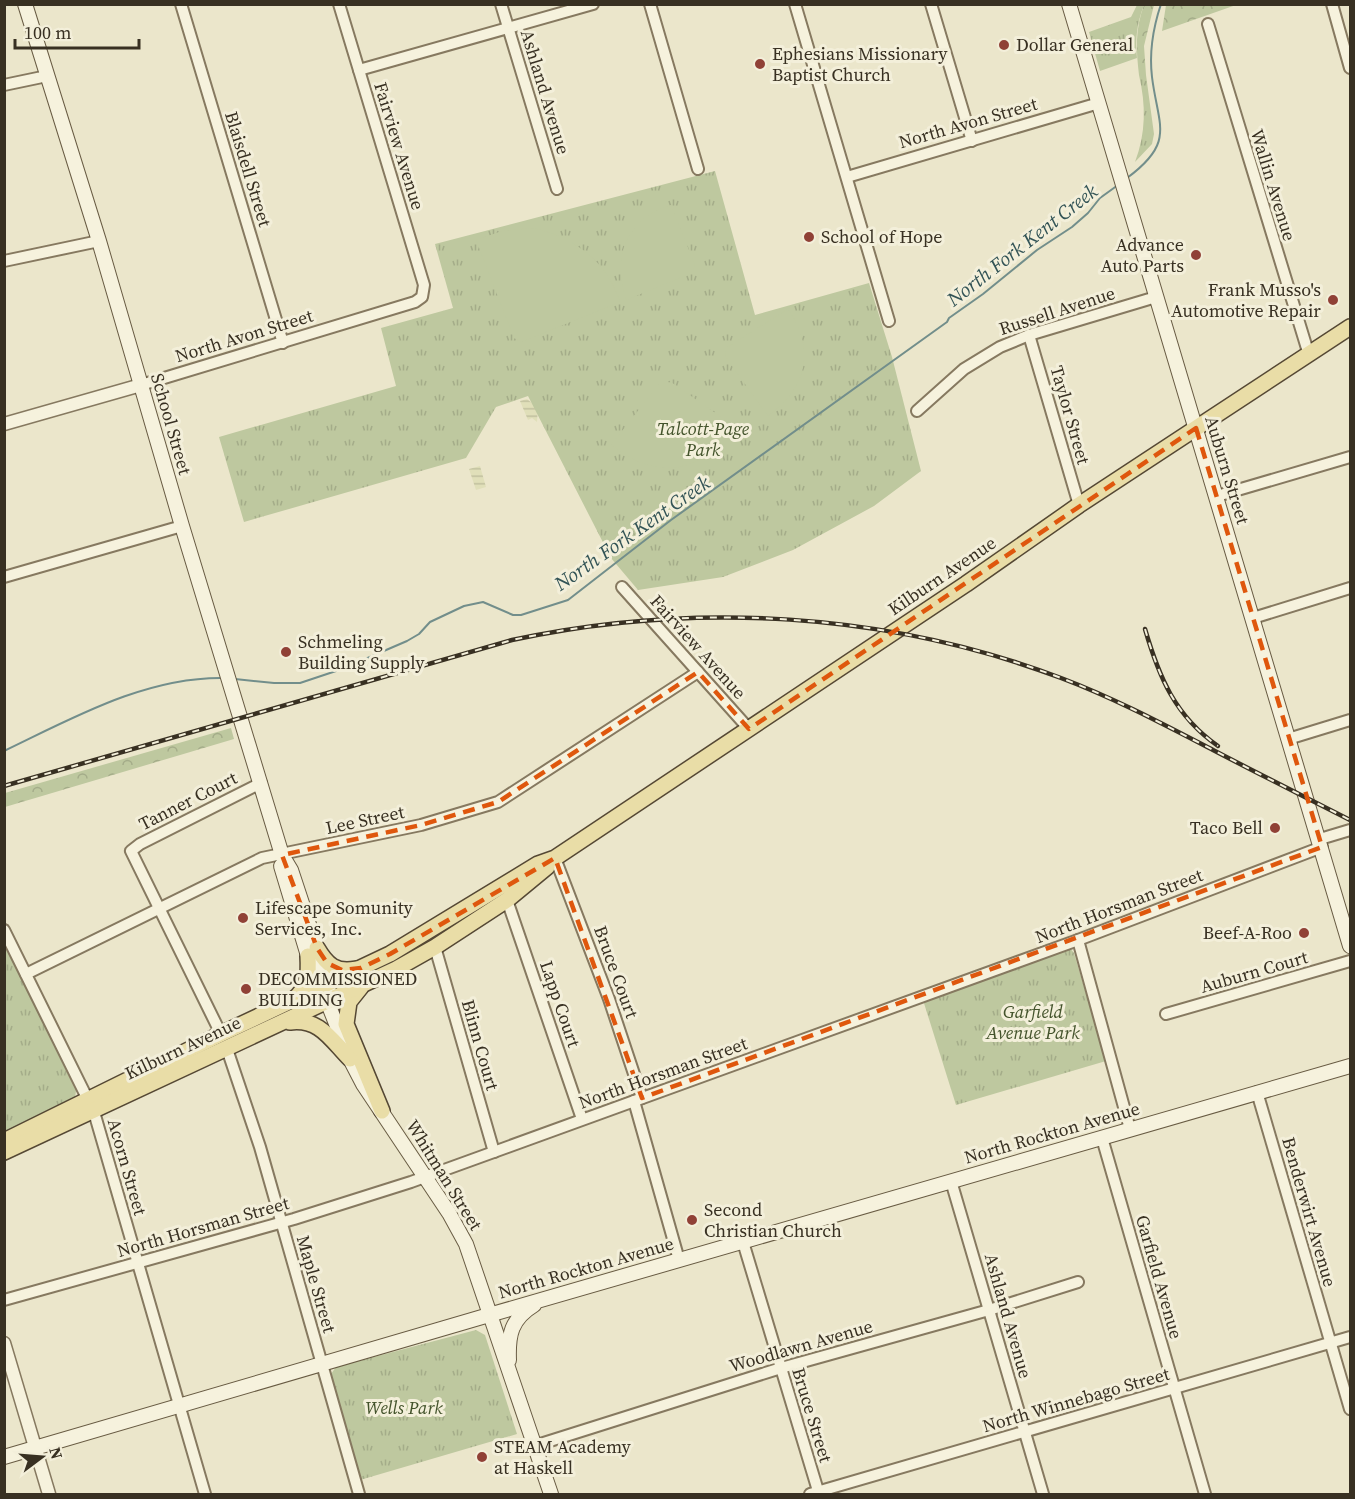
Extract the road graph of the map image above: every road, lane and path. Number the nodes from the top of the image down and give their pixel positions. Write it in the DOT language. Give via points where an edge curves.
graph roads {
  1 [pos="25,4"];
  2 [pos="181,4"];
  3 [pos="339,4"];
  4 [pos="501,4"];
  5 [pos="593,4"];
  6 [pos="650,4"];
  7 [pos="795,4"];
  8 [pos="931,4"];
  9 [pos="1069,4"];
  10 [pos="1332,4"];
  11 [pos="1208,24"];
  12 [pos="508,27"];
  13 [pos="1350,68"];
  14 [pos="359,70"];
  15 [pos="47,76"];
  16 [pos="4,85"];
  17 [pos="1099,103"];
  18 [pos="972,141"];
  19 [pos="698,169"];
  20 [pos="847,177"];
  21 [pos="557,189"];
  22 [pos="99,241"];
  23 [pos="4,261"];
  24 [pos="422,297"];
  25 [pos="1156,297"];
  26 [pos="889,321"];
  27 [pos="1350,327"];
  28 [pos="1029,335"];
  29 [pos="283,343"];
  30 [pos="1309,355"];
  31 [pos="141,385"];
  32 [pos="917,411"];
  33 [pos="4,424"];
  34 [pos="1196,428"];
  35 [pos="1350,457"];
  36 [pos="1217,496"];
  37 [pos="1079,505"];
  38 [pos="182,526"];
  39 [pos="4,577"];
  40 [pos="622,587"];
  41 [pos="1350,588"];
  42 [pos="1252,618"];
  43 [pos="698,672"];
  44 [pos="1350,720"];
  45 [pos="749,729"];
  46 [pos="1288,739"];
  47 [pos="261,783"];
  48 [pos="1350,830"];
  49 [pos="1321,843"];
  50 [pos="282,855"];
  51 [pos="555,858"];
  52 [pos="507,900"];
  53 [pos="159,908"];
  54 [pos="4,930"];
  55 [pos="1078,940"];
  56 [pos="1350,946"];
  57 [pos="435,947"];
  58 [pos="313,952"];
  59 [pos="1350,961"];
  60 [pos="26,974"];
  61 [pos="363,976"];
  62 [pos="325,992"];
  63 [pos="289,1003"];
  64 [pos="1166,1014"];
  65 [pos="282,1023"];
  66 [pos="221,1034"];
  67 [pos="227,1049"];
  68 [pos="350,1059"];
  69 [pos="1350,1066"];
  70 [pos="1257,1092"];
  71 [pos="638,1099"];
  72 [pos="91,1106"];
  73 [pos="382,1111"];
  74 [pos="582,1119"];
  75 [pos="1130,1129"];
  76 [pos="1102,1138"];
  77 [pos="4,1142"];
  78 [pos="4,1152"];
  79 [pos="494,1152"];
  80 [pos="424,1177"];
  81 [pos="951,1182"];
  82 [pos="281,1222"];
  83 [pos="743,1242"];
  84 [pos="680,1260"];
  85 [pos="138,1263"];
  86 [pos="1078,1282"];
  87 [pos="544,1299"];
  88 [pos="4,1300"];
  89 [pos="989,1310"];
  90 [pos="489,1315"];
  91 [pos="1350,1337"];
  92 [pos="4,1343"];
  93 [pos="1330,1343"];
  94 [pos="322,1365"];
  95 [pos="781,1368"];
  96 [pos="509,1371"];
  97 [pos="1174,1389"];
  98 [pos="180,1406"];
  99 [pos="1350,1409"];
  100 [pos="1025,1432"];
  101 [pos="534,1446"];
  102 [pos="35,1448"];
  103 [pos="4,1457"];
  104 [pos="49,1494"];
  105 [pos="205,1494"];
  106 [pos="359,1494"];
  107 [pos="551,1494"];
  108 [pos="816,1494"];
  109 [pos="1043,1494"];
  110 [pos="1205,1494"];
  1 -- 15 [label="main road, School Street"];
  2 -- 29 [label="street, Blaisdell Street"];
  3 -- 14 [label="street, Fairview Avenue"];
  4 -- 12 [label="street, Ashland Avenue"];
  5 -- 12 [label="street"];
  6 -- 19 [label="street"];
  7 -- 20 [label="street"];
  8 -- 18 [label="street"];
  9 -- 17 [label="main road, Auburn Street"];
  10 -- 13 [label="street"];
  11 -- 30 [label="street, Wallin Avenue"];
  12 -- 14 [label="street"];
  12 -- 21 [label="street, Ashland Avenue"];
  14 -- 24 [label="street, Fairview Avenue" via="424,285"];
  15 -- 16 [label="street"];
  15 -- 22 [label="main road, School Street"];
  17 -- 18 [label="street, North Avon Street"];
  17 -- 25 [label="main road, Auburn Street"];
  18 -- 20 [label="street, North Avon Street"];
  20 -- 26 [label="street"];
  22 -- 23 [label="street"];
  22 -- 31 [label="main road, School Street"];
  24 -- 29 [label="street, North Avon Street"];
  25 -- 28 [label="street, Russell Avenue"];
  25 -- 34 [label="main road, Auburn Street"];
  27 -- 30 [label="main road, Kilburn Avenue"];
  28 -- 32 [label="street, Russell Avenue" via="964,369"];
  28 -- 37 [label="street, Taylor Street"];
  29 -- 31 [label="street, North Avon Street"];
  30 -- 34 [label="main road, Kilburn Avenue"];
  31 -- 33 [label="street, North Avon Street"];
  31 -- 38 [label="main road, School Street"];
  34 -- 36 [label="main road, Auburn Street"];
  34 -- 37 [label="main road, Kilburn Avenue"];
  35 -- 36 [label="street"];
  36 -- 42 [label="main road, Auburn Street"];
  37 -- 45 [label="main road, Kilburn Avenue"];
  38 -- 39 [label="street"];
  38 -- 47 [label="main road, School Street"];
  40 -- 43 [label="street, Fairview Avenue"];
  41 -- 42 [label="street"];
  42 -- 46 [label="main road, Auburn Street"];
  43 -- 45 [label="street, Fairview Avenue"];
  43 -- 50 [label="street, Lee Street" via="490,806"];
  44 -- 46 [label="street"];
  45 -- 51 [label="main road, Kilburn Avenue"];
  46 -- 49 [label="main road, Auburn Street"];
  47 -- 50 [label="main road, School Street"];
  47 -- 53 [label="street, Tanner Court" via="131,851"];
  48 -- 49 [label="street, North Horsman Street"];
  49 -- 55 [label="street, North Horsman Street"];
  49 -- 56 [label="main road, Auburn Street"];
  50 -- 53 [label="street, Lee Street" via="262,858"];
  50 -- 58 [label="main road, School Street" via="282,870"];
  51 -- 52 [label="main road, Kilburn Avenue"];
  51 -- 61 [label="main road, Kilburn Avenue" via="538,864 390,954"];
  51 -- 71 [label="street, Bruce Court" via="609,999"];
  52 -- 57 [label="main road, Kilburn Avenue"];
  52 -- 74 [label="street, Lapp Court"];
  53 -- 60 [label="street, Lee Street"];
  53 -- 66 [label="street"];
  54 -- 60 [label="street, Acorn Street"];
  55 -- 71 [label="street, North Horsman Street"];
  55 -- 75 [label="street"];
  57 -- 61 [label="main road, Kilburn Avenue"];
  57 -- 79 [label="street, Blinn Court"];
  58 -- 61 [label="main road" via="335,969"];
  58 -- 62 [label="main road, School Street"];
  58 -- 63 [label="main road" via="307,983"];
  59 -- 64 [label="street, Auburn Court"];
  60 -- 72 [label="street, Acorn Street"];
  61 -- 62 [label="main road, Kilburn Avenue"];
  61 -- 73 [label="main road" via="349,1002 346,1024"];
  62 -- 63 [label="main road, Kilburn Avenue"];
  62 -- 65 [label="main road, Kilburn Avenue"];
  62 -- 68 [label="main road, Whitman Street"];
  63 -- 66 [label="main road, Kilburn Avenue"];
  65 -- 67 [label="main road, Kilburn Avenue"];
  65 -- 68 [label="main road" via="313,1023"];
  66 -- 72 [label="main road, Kilburn Avenue"];
  67 -- 72 [label="main road, Kilburn Avenue"];
  67 -- 82 [label="street, Maple Street"];
  68 -- 73 [label="main road, Whitman Street"];
  69 -- 70 [label="main road, North Rockton Avenue"];
  70 -- 75 [label="main road, North Rockton Avenue"];
  70 -- 93 [label="street, Benderwirt Avenue"];
  71 -- 74 [label="street, North Horsman Street"];
  71 -- 84 [label="street"];
  72 -- 77 [label="main road, Kilburn Avenue"];
  72 -- 78 [label="main road, Kilburn Avenue"];
  72 -- 85 [label="street, Acorn Street"];
  73 -- 80 [label="main road, Whitman Street"];
  74 -- 79 [label="street, North Horsman Street"];
  75 -- 76 [label="main road, North Rockton Avenue"];
  76 -- 81 [label="main road, North Rockton Avenue"];
  76 -- 97 [label="street, Garfield Avenue"];
  79 -- 80 [label="street, North Horsman Street"];
  80 -- 82 [label="street, North Horsman Street"];
  80 -- 90 [label="main road, Whitman Street" via="466,1244"];
  81 -- 83 [label="main road, North Rockton Avenue"];
  81 -- 89 [label="street, Ashland Avenue"];
  82 -- 85 [label="street, North Horsman Street"];
  82 -- 94 [label="street, Maple Street"];
  83 -- 84 [label="main road, North Rockton Avenue"];
  83 -- 95 [label="street, Bruce Street"];
  84 -- 87 [label="main road, North Rockton Avenue"];
  85 -- 88 [label="street, North Horsman Street"];
  85 -- 98 [label="street, Acorn Street"];
  86 -- 89 [label="street, Woodlawn Avenue"];
  87 -- 90 [label="main road, North Rockton Avenue"];
  87 -- 96 [label="main road" via="516,1320 508,1347"];
  89 -- 95 [label="street, Woodlawn Avenue"];
  89 -- 100 [label="street, Ashland Avenue"];
  90 -- 94 [label="main road, North Rockton Avenue"];
  90 -- 96 [label="main road, Whitman Street"];
  91 -- 93 [label="street, North Winnebago Street"];
  92 -- 102 [label="street"];
  93 -- 97 [label="street, North Winnebago Street"];
  93 -- 99 [label="street, Benderwirt Avenue"];
  94 -- 98 [label="main road, North Rockton Avenue"];
  94 -- 106 [label="street, Maple Street"];
  95 -- 101 [label="street, Woodlawn Avenue"];
  95 -- 108 [label="street, Bruce Street"];
  96 -- 101 [label="main road, Whitman Street"];
  97 -- 100 [label="street, North Winnebago Street"];
  97 -- 110 [label="street, Garfield Avenue"];
  98 -- 102 [label="main road, North Rockton Avenue"];
  98 -- 105 [label="street, Acorn Street"];
  100 -- 108 [label="street, North Winnebago Street"];
  100 -- 109 [label="street, Ashland Avenue"];
  101 -- 107 [label="main road, Whitman Street"];
  102 -- 103 [label="main road, North Rockton Avenue"];
  102 -- 104 [label="street"];
}
